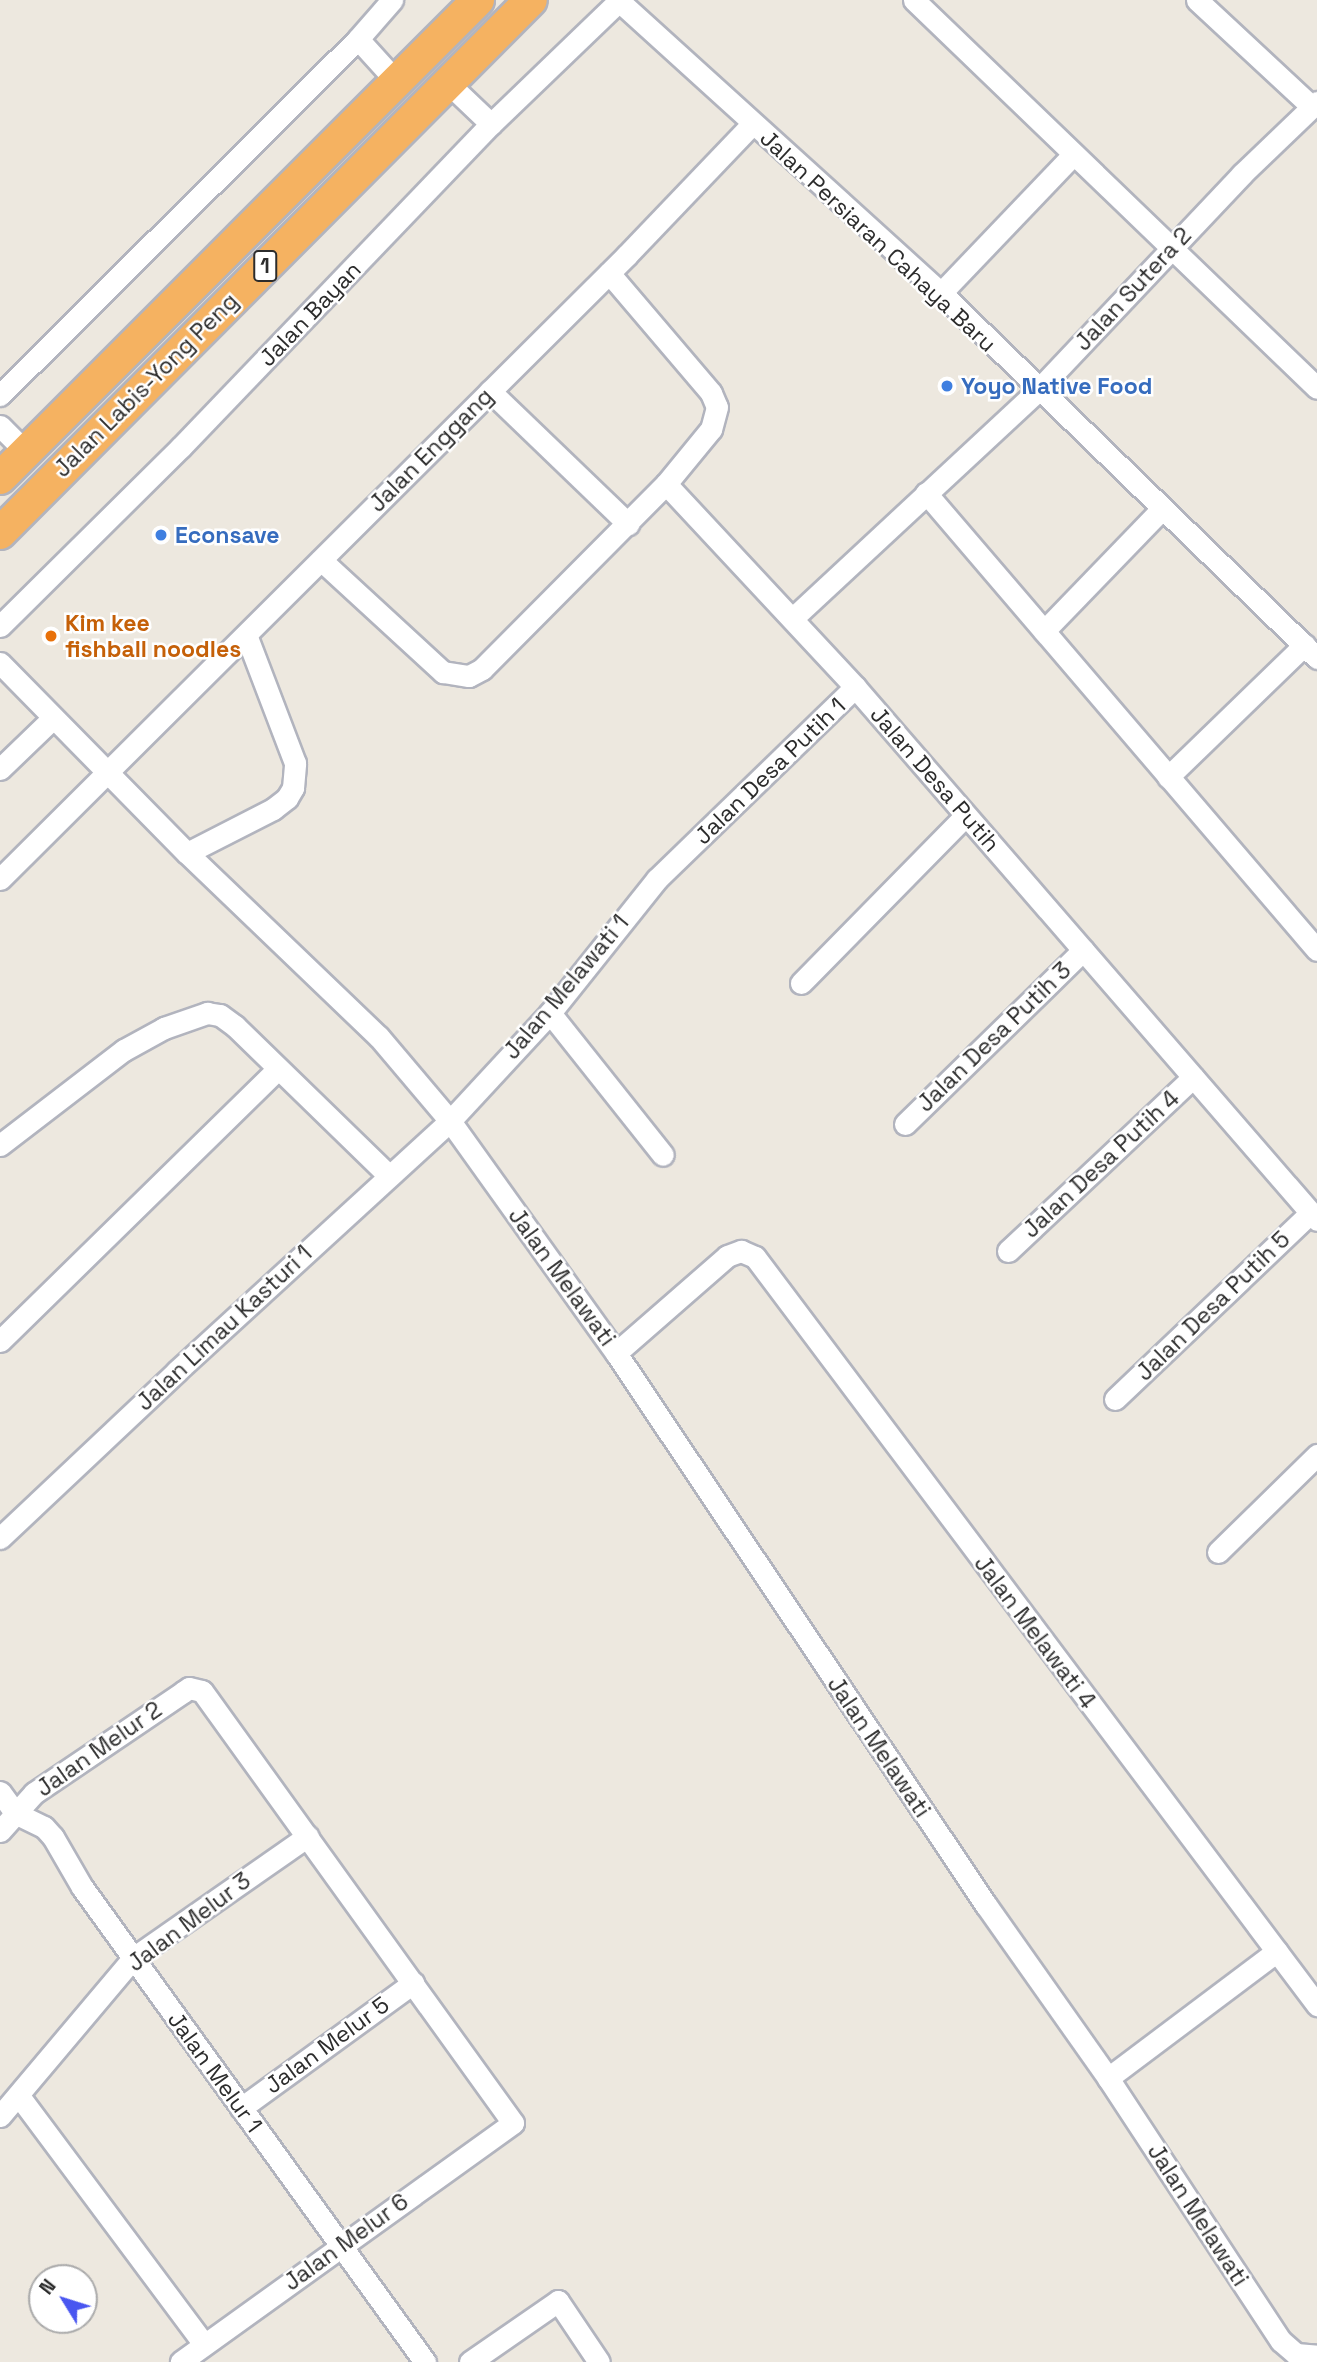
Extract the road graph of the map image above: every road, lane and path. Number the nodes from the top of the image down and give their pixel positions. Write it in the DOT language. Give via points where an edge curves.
graph roads {
  1 [pos="392,0"];
  2 [pos="478,0"];
  3 [pos="531,0"];
  4 [pos="619,0"];
  5 [pos="914,0"];
  6 [pos="1197,0"];
  7 [pos="358,39"];
  8 [pos="397,82"];
  9 [pos="449,84"];
  10 [pos="1314,104"];
  11 [pos="491,124"];
  12 [pos="752,124"];
  13 [pos="1074,153"];
  14 [pos="1170,248"];
  15 [pos="212,265"];
  16 [pos="609,273"];
  17 [pos="243,289"];
  18 [pos="941,293"];
  19 [pos="1317,388"];
  20 [pos="1038,390"];
  21 [pos="490,391"];
  22 [pos="0,395"];
  23 [pos="0,426"];
  24 [pos="26,452"];
  25 [pos="0,478"];
  26 [pos="666,484"];
  27 [pos="926,493"];
  28 [pos="1162,509"];
  29 [pos="628,524"];
  30 [pos="0,533"];
  31 [pos="321,560"];
  32 [pos="793,618"];
  33 [pos="0,626"];
  34 [pos="1044,631"];
  35 [pos="246,635"];
  36 [pos="1311,652"];
  37 [pos="0,663"];
  38 [pos="855,687"];
  39 [pos="53,718"];
  40 [pos="0,769"];
  41 [pos="107,772"];
  42 [pos="1168,777"];
  43 [pos="966,815"];
  44 [pos="187,853"];
  45 [pos="684,855"];
  46 [pos="0,879"];
  47 [pos="1083,950"];
  48 [pos="1317,950"];
  49 [pos="801,984"];
  50 [pos="550,1013"];
  51 [pos="267,1058"];
  52 [pos="1193,1077"];
  53 [pos="450,1121"];
  54 [pos="905,1124"];
  55 [pos="0,1145"];
  56 [pos="663,1155"];
  57 [pos="389,1176"];
  58 [pos="1314,1216"];
  59 [pos="1008,1251"];
  60 [pos="0,1342"];
  61 [pos="616,1353"];
  62 [pos="1115,1399"];
  63 [pos="1317,1455"];
  64 [pos="0,1538"];
  65 [pos="1218,1552"];
  66 [pos="0,1792"];
  67 [pos="15,1813"];
  68 [pos="0,1831"];
  69 [pos="308,1836"];
  70 [pos="1277,1951"];
  71 [pos="133,1958"];
  72 [pos="412,1983"];
  73 [pos="1317,2005"];
  74 [pos="1108,2078"];
  75 [pos="19,2096"];
  76 [pos="241,2108"];
  77 [pos="0,2116"];
  78 [pos="341,2246"];
  79 [pos="204,2344"];
  80 [pos="1317,2356"];
  81 [pos="181,2362"];
  82 [pos="425,2362"];
  83 [pos="470,2362"];
  84 [pos="599,2362"];
  1 -- 7 [label="street"];
  2 -- 8 [label="highway, Jalan Labis-Yong Peng / 1"];
  3 -- 9 [label="highway, Jalan Labis-Yong Peng / 1"];
  4 -- 11 [label="street, Jalan Bayan"];
  4 -- 12 [label="street, Jalan Persiaran Cahaya Baru"];
  5 -- 13 [label="street"];
  6 -- 10 [label="street"];
  7 -- 8 [label="street"];
  7 -- 22 [label="street"];
  8 -- 15 [label="highway, Jalan Labis-Yong Peng / 1"];
  9 -- 11 [label="street"];
  9 -- 17 [label="highway, Jalan Labis-Yong Peng / 1"];
  10 -- 14 [label="street, Jalan Sutera 2"];
  11 -- 33 [label="street, Jalan Bayan" via="181,447"];
  12 -- 16 [label="street, Jalan Enggang"];
  12 -- 18 [label="street, Jalan Persiaran Cahaya Baru"];
  13 -- 14 [label="street"];
  13 -- 18 [label="street"];
  14 -- 19 [label="street"];
  14 -- 20 [label="street, Jalan Sutera 2"];
  15 -- 17 [label="highway" via="234,276"];
  15 -- 24 [label="highway, Jalan Labis-Yong Peng / 1"];
  16 -- 21 [label="street, Jalan Enggang"];
  16 -- 26 [label="street" via="711,393 717,407 711,429"];
  17 -- 30 [label="highway, Jalan Labis-Yong Peng / 1"];
  18 -- 20 [label="street, Jalan Persiaran Cahaya Baru"];
  20 -- 27 [label="street, Jalan Sutera 2"];
  20 -- 28 [label="street, Jalan Persiaran Cahaya Baru"];
  21 -- 29 [label="street"];
  21 -- 31 [label="street, Jalan Enggang"];
  23 -- 24 [label="street"];
  24 -- 25 [label="highway, Jalan Labis-Yong Peng / 1"];
  26 -- 29 [label="street"];
  26 -- 32 [label="street, Jalan Desa Putih"];
  27 -- 32 [label="street, Jalan Sutera 2"];
  27 -- 34 [label="street"];
  28 -- 34 [label="street"];
  28 -- 36 [label="street, Jalan Persiaran Cahaya Baru"];
  29 -- 31 [label="street" via="482,669 469,676 443,671"];
  31 -- 35 [label="street, Jalan Enggang"];
  32 -- 38 [label="street, Jalan Desa Putih"];
  34 -- 42 [label="street"];
  35 -- 41 [label="street, Jalan Enggang"];
  35 -- 44 [label="street" via="295,763 293,788 273,809"];
  36 -- 42 [label="street"];
  37 -- 39 [label="street, Jalan Melawati"];
  38 -- 43 [label="street, Jalan Desa Putih"];
  38 -- 45 [label="street, Jalan Desa Putih 1"];
  39 -- 40 [label="street"];
  39 -- 41 [label="street, Jalan Melawati"];
  41 -- 44 [label="street, Jalan Melawati"];
  41 -- 46 [label="street, Jalan Enggang"];
  42 -- 48 [label="street"];
  43 -- 47 [label="street, Jalan Desa Putih"];
  43 -- 49 [label="street"];
  44 -- 53 [label="street, Jalan Melawati" via="379,1037"];
  45 -- 50 [label="street, Jalan Melawati 1" via="629,912"];
  47 -- 52 [label="street, Jalan Desa Putih"];
  47 -- 54 [label="street, Jalan Desa Putih 3"];
  50 -- 53 [label="street, Jalan Melawati 1"];
  50 -- 56 [label="street"];
  51 -- 55 [label="street" via="220,1015 188,1018 124,1050"];
  51 -- 57 [label="street"];
  51 -- 60 [label="street"];
  52 -- 58 [label="street, Jalan Desa Putih"];
  52 -- 59 [label="street, Jalan Desa Putih 4"];
  53 -- 57 [label="street, Jalan Limau Kasturi 1"];
  53 -- 61 [label="street, Jalan Melawati"];
  57 -- 64 [label="street, Jalan Limau Kasturi 1"];
  58 -- 62 [label="street, Jalan Desa Putih 5"];
  61 -- 70 [label="street, Jalan Melawati 4" via="727,1255 741,1251 755,1257"];
  61 -- 74 [label="street, Jalan Melawati" via="986,1905"];
  63 -- 65 [label="street"];
  66 -- 67 [label="street, Jalan Melur 1"];
  67 -- 68 [label="street, Jalan Melur 2"];
  67 -- 69 [label="street, Jalan Melur 2" via="34,1793 183,1692 196,1688 208,1695"];
  67 -- 71 [label="street, Jalan Melur 1" via="53,1837 82,1888"];
  69 -- 71 [label="street, Jalan Melur 3"];
  69 -- 72 [label="street"];
  70 -- 73 [label="street, Jalan Melawati 4"];
  70 -- 74 [label="street"];
  71 -- 75 [label="street, Jalan Melur 3"];
  71 -- 76 [label="street, Jalan Melur 1"];
  72 -- 76 [label="street, Jalan Melur 5"];
  72 -- 78 [label="street, Jalan Melur 6" via="513,2123"];
  74 -- 80 [label="street, Jalan Melawati" via="1281,2341 1296,2354"];
  75 -- 77 [label="street, Jalan Melur 3"];
  75 -- 79 [label="street"];
  76 -- 78 [label="street, Jalan Melur 1"];
  78 -- 79 [label="street, Jalan Melur 6"];
  78 -- 82 [label="street, Jalan Melur 1"];
  79 -- 81 [label="street, Jalan Melur 6"];
  83 -- 84 [label="street" via="558,2301"];
}
